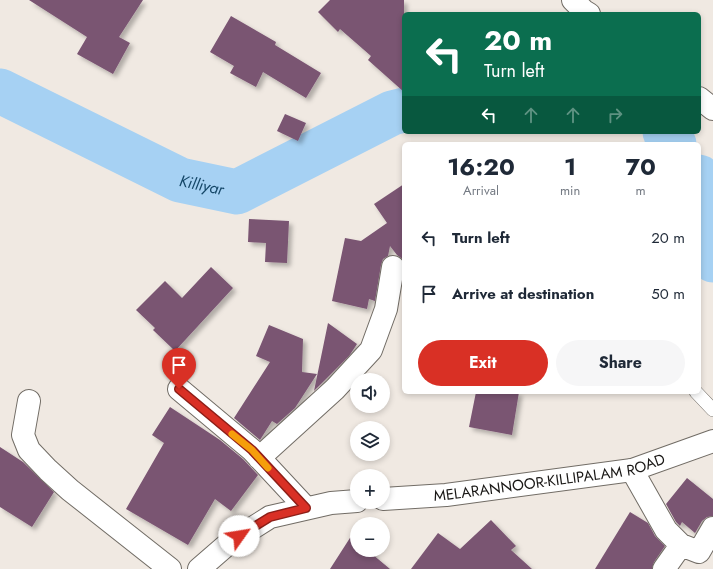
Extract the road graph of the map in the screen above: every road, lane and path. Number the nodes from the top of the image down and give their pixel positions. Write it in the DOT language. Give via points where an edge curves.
graph roads {
  1 [pos="573,0"];
  2 [pos="586,12"];
  3 [pos="701,100"];
  4 [pos="713,109"];
  5 [pos="393,268"];
  6 [pos="179,389"];
  7 [pos="698,394"];
  8 [pos="29,401"];
  9 [pos="713,410"];
  10 [pos="713,441"];
  11 [pos="259,458"];
  12 [pos="632,470"];
  13 [pos="390,499"];
  14 [pos="350,502"];
  15 [pos="306,508"];
  16 [pos="713,528"];
  17 [pos="681,545"];
  18 [pos="170,569"];
  19 [pos="198,569"];
  20 [pos="664,569"];
  1 -- 2 [label="street"];
  3 -- 4 [label="street"];
  5 -- 11 [label="street" via="386,309 371,350 334,389"];
  6 -- 11 [label="street"];
  7 -- 9 [label="lane"];
  8 -- 18 [label="street" via="23,435 29,450 70,490"];
  10 -- 12 [label="street, MELARANNOOR-KILLIPALAM ROAD"];
  11 -- 15 [label="street"];
  12 -- 13 [label="street, MELARANNOOR-KILLIPALAM ROAD" via="446,495"];
  12 -- 17 [label="street" via="666,530"];
  14 -- 15 [label="street"];
  15 -- 19 [label="street" via="270,517 229,543"];
  16 -- 17 [label="street" via="699,552"];
  17 -- 20 [label="street"];
}
